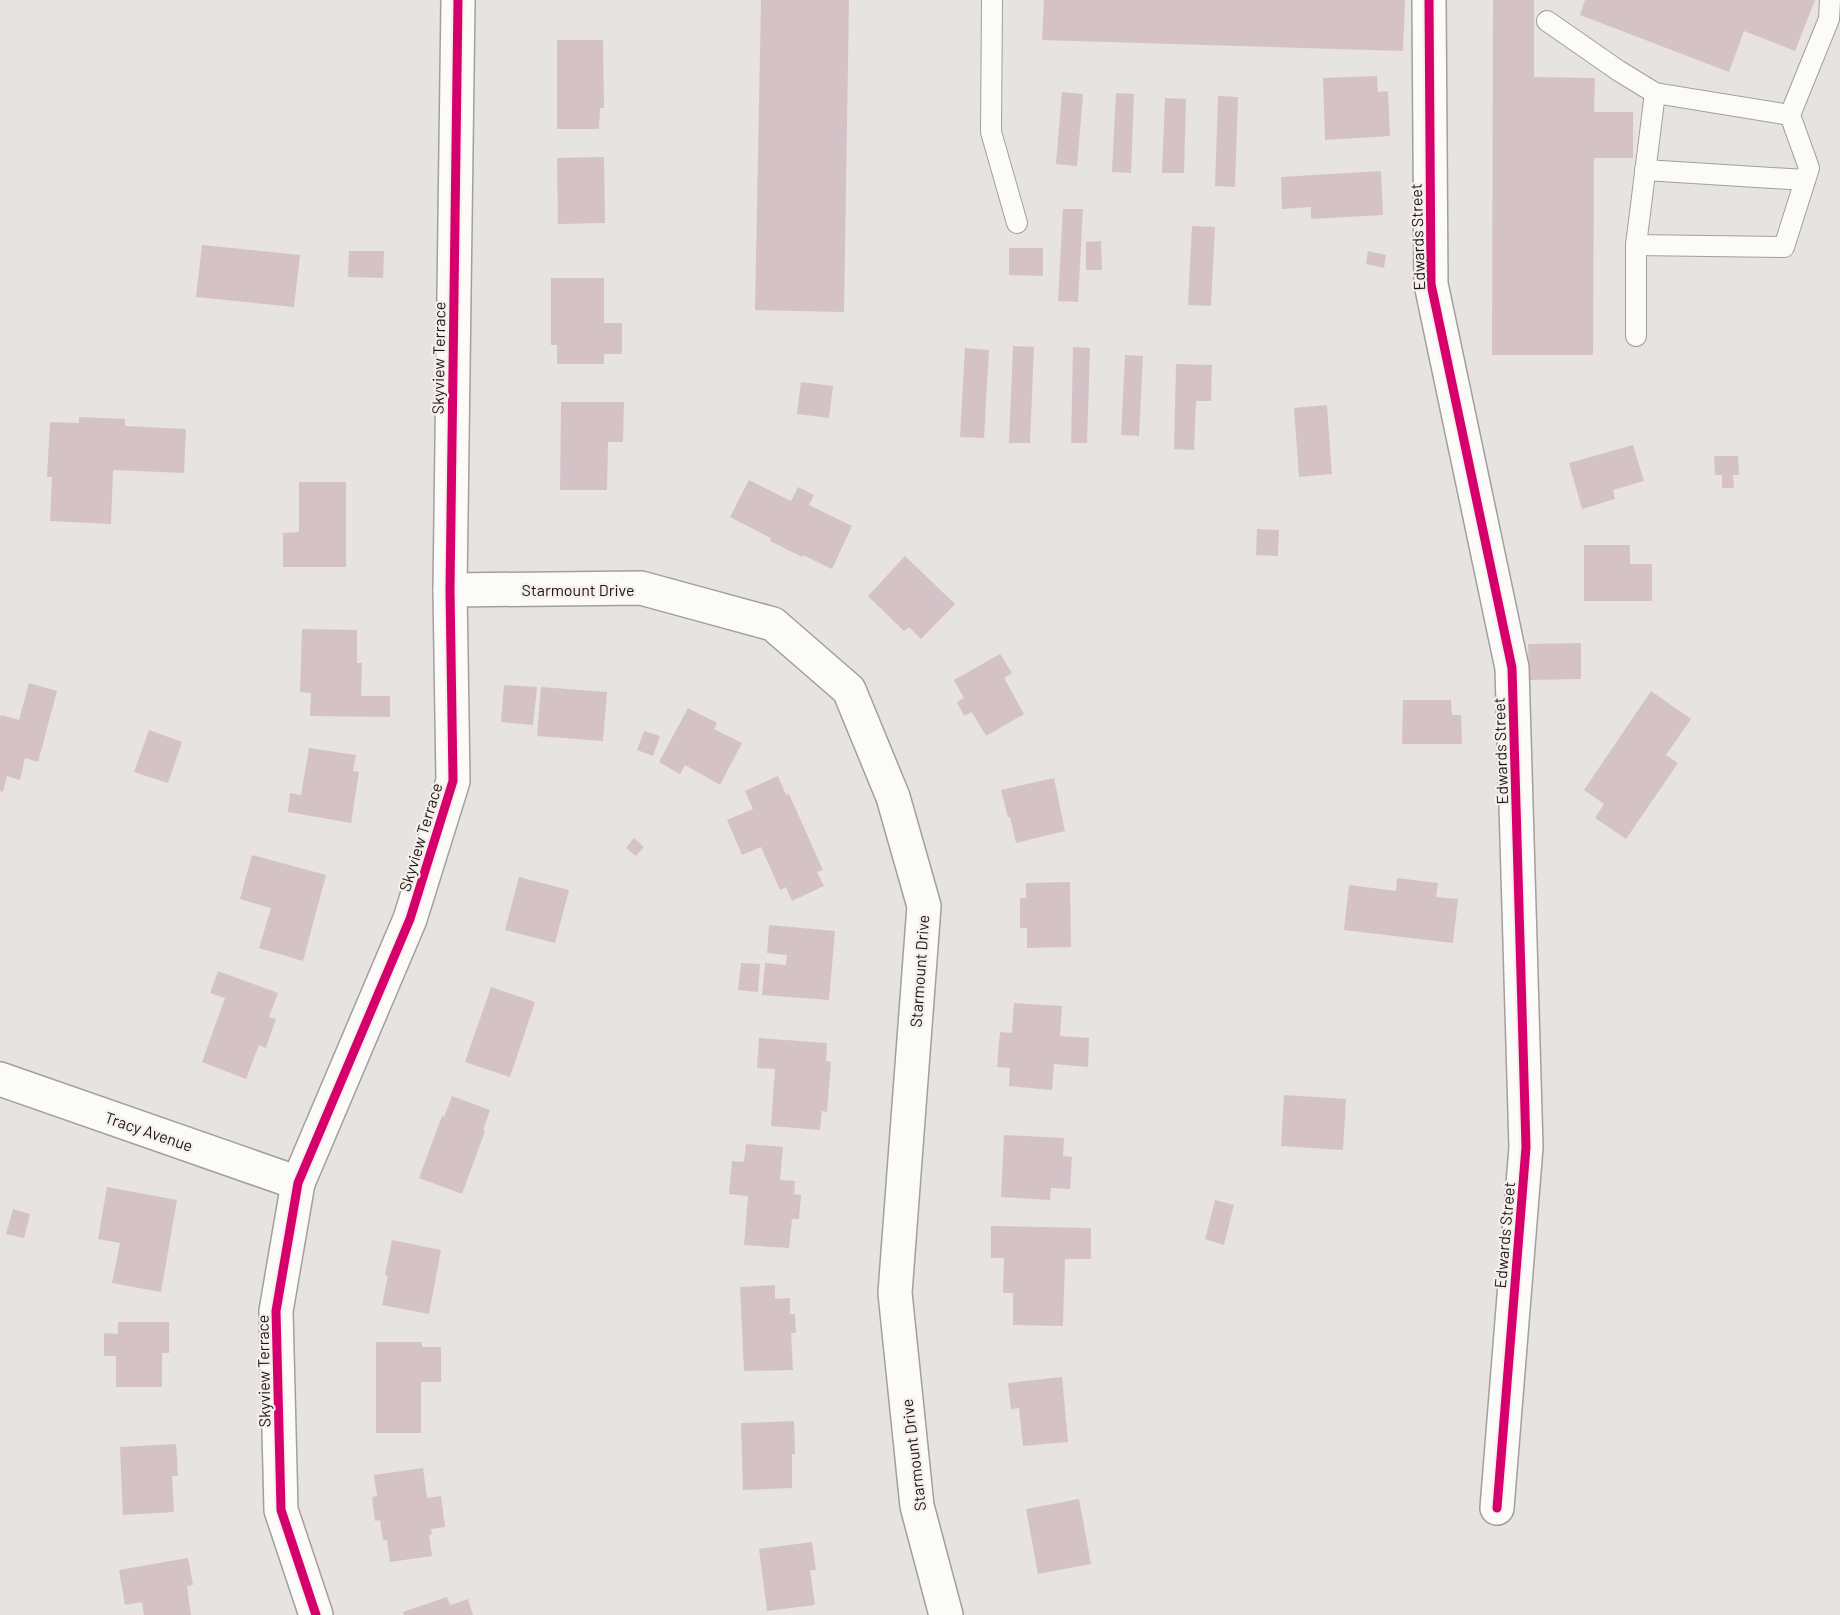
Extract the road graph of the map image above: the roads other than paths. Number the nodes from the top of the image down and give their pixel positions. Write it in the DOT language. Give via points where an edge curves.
graph roads {
  1 [pos="458,0"];
  2 [pos="992,0"];
  3 [pos="1429,0"];
  4 [pos="1830,0"];
  5 [pos="1547,21"];
  6 [pos="1655,93"];
  7 [pos="1790,115"];
  8 [pos="1645,170"];
  9 [pos="1805,180"];
  10 [pos="1017,223"];
  11 [pos="1636,245"];
  12 [pos="1636,336"];
  13 [pos="450,590"];
  14 [pos="0,1079"];
  15 [pos="298,1183"];
  16 [pos="1497,1508"];
  17 [pos="316,1615"];
  18 [pos="946,1615"];
  1 -- 13 [label="street, Skyview Terrace"];
  2 -- 10 [label="lane" via="991,132"];
  3 -- 16 [label="street, Edwards Street" via="1431,284 1512,668 1526,1147"];
  4 -- 7 [label="lane" via="1828,19"];
  5 -- 6 [label="lane"];
  6 -- 7 [label="lane"];
  6 -- 8 [label="lane"];
  7 -- 9 [label="lane" via="1809,168"];
  8 -- 9 [label="lane"];
  8 -- 11 [label="lane"];
  9 -- 11 [label="lane" via="1784,247"];
  11 -- 12 [label="lane"];
  13 -- 15 [label="street, Skyview Terrace" via="453,781 410,919"];
  13 -- 18 [label="street, Starmount Drive" via="641,588 773,624 849,690 893,798 924,906 895,1293 917,1506"];
  14 -- 15 [label="street, Tracy Avenue"];
  15 -- 17 [label="street, Skyview Terrace" via="276,1311 281,1510"];
}
